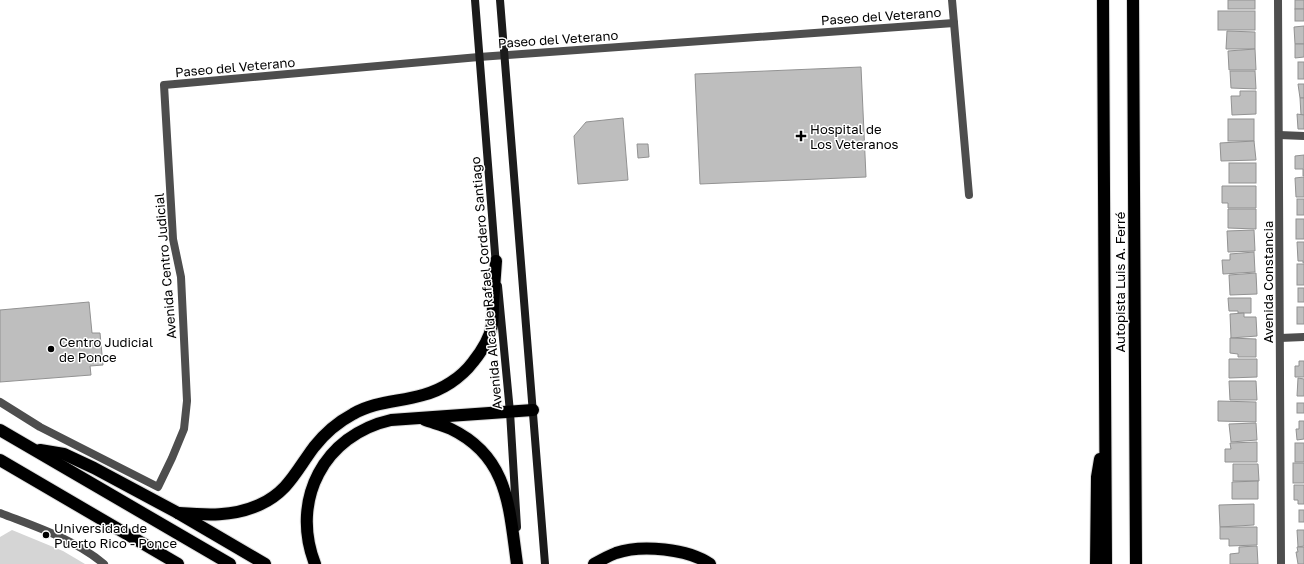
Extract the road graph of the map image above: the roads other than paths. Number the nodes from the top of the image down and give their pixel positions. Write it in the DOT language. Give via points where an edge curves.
graph roads {
  1 [pos="475,0"];
  2 [pos="500,0"];
  3 [pos="952,0"];
  4 [pos="1103,0"];
  5 [pos="1133,0"];
  6 [pos="1278,0"];
  7 [pos="954,23"];
  8 [pos="505,55"];
  9 [pos="480,57"];
  10 [pos="164,85"];
  11 [pos="1279,135"];
  12 [pos="1304,136"];
  13 [pos="969,195"];
  14 [pos="496,261"];
  15 [pos="1304,337"];
  16 [pos="1280,338"];
  17 [pos="0,402"];
  18 [pos="533,410"];
  19 [pos="510,412"];
  20 [pos="418,418"];
  21 [pos="1106,423"];
  22 [pos="0,430"];
  23 [pos="33,449"];
  24 [pos="0,460"];
  25 [pos="0,513"];
  26 [pos="178,513"];
  27 [pos="144,544"];
  28 [pos="104,564"];
  29 [pos="162,564"];
  30 [pos="178,564"];
  31 [pos="230,564"];
  32 [pos="265,564"];
  33 [pos="315,564"];
  34 [pos="518,564"];
  35 [pos="545,564"];
  36 [pos="594,564"];
  37 [pos="710,564"];
  38 [pos="1096,564"];
  39 [pos="1106,564"];
  40 [pos="1136,564"];
  41 [pos="1281,564"];
  1 -- 9 [label="street, Avenida Alcalde Rafael Cordero Santiago"];
  2 -- 8 [label="street"];
  3 -- 7 [label="street"];
  4 -- 21 [label="highway, Autopista Luis A. Ferré"];
  5 -- 40 [label="highway, Autopista Luis A. Ferré"];
  6 -- 11 [label="street, Avenida Constancia"];
  7 -- 8 [label="street, Paseo del Veterano"];
  7 -- 13 [label="street"];
  8 -- 9 [label="street, Paseo del Veterano"];
  8 -- 18 [label="street"];
  9 -- 10 [label="street, Paseo del Veterano"];
  9 -- 14 [label="street, Avenida Alcalde Rafael Cordero Santiago"];
  10 -- 17 [label="street, Avenida Centro Judicial" via="173,239 181,277 187,401 184,429 158,487 40,427"];
  11 -- 12 [label="street"];
  11 -- 16 [label="street, Avenida Constancia"];
  14 -- 19 [label="street, Avenida Alcalde Rafael Cordero Santiago"];
  14 -- 26 [label="highway" via="492,325 481,351 462,374 436,391 423,396 379,403 342,420 314,447 288,484 267,501 228,515"];
  15 -- 16 [label="street"];
  16 -- 41 [label="street, Avenida Constancia"];
  18 -- 19 [label="highway"];
  18 -- 35 [label="street"];
  19 -- 20 [label="highway"];
  19 -- 34 [label="street, Avenida Alcalde Rafael Cordero Santiago"];
  20 -- 33 [label="highway" via="380,422 363,430 339,446 322,467 310,494 307,516 307,536"];
  20 -- 34 [label="highway" via="450,428 484,451 491,461 506,493"];
  21 -- 38 [label="highway" via="1097,477"];
  21 -- 39 [label="highway, Autopista Luis A. Ferré"];
  22 -- 23 [label="highway"];
  23 -- 26 [label="highway" via="64,454"];
  23 -- 31 [label="highway"];
  24 -- 27 [label="highway"];
  25 -- 28 [label="street" via="55,534 92,554"];
  26 -- 32 [label="highway"];
  27 -- 29 [label="highway"];
  27 -- 30 [label="highway"];
  36 -- 37 [label="highway" via="617,553 645,549 678,551"];
}
